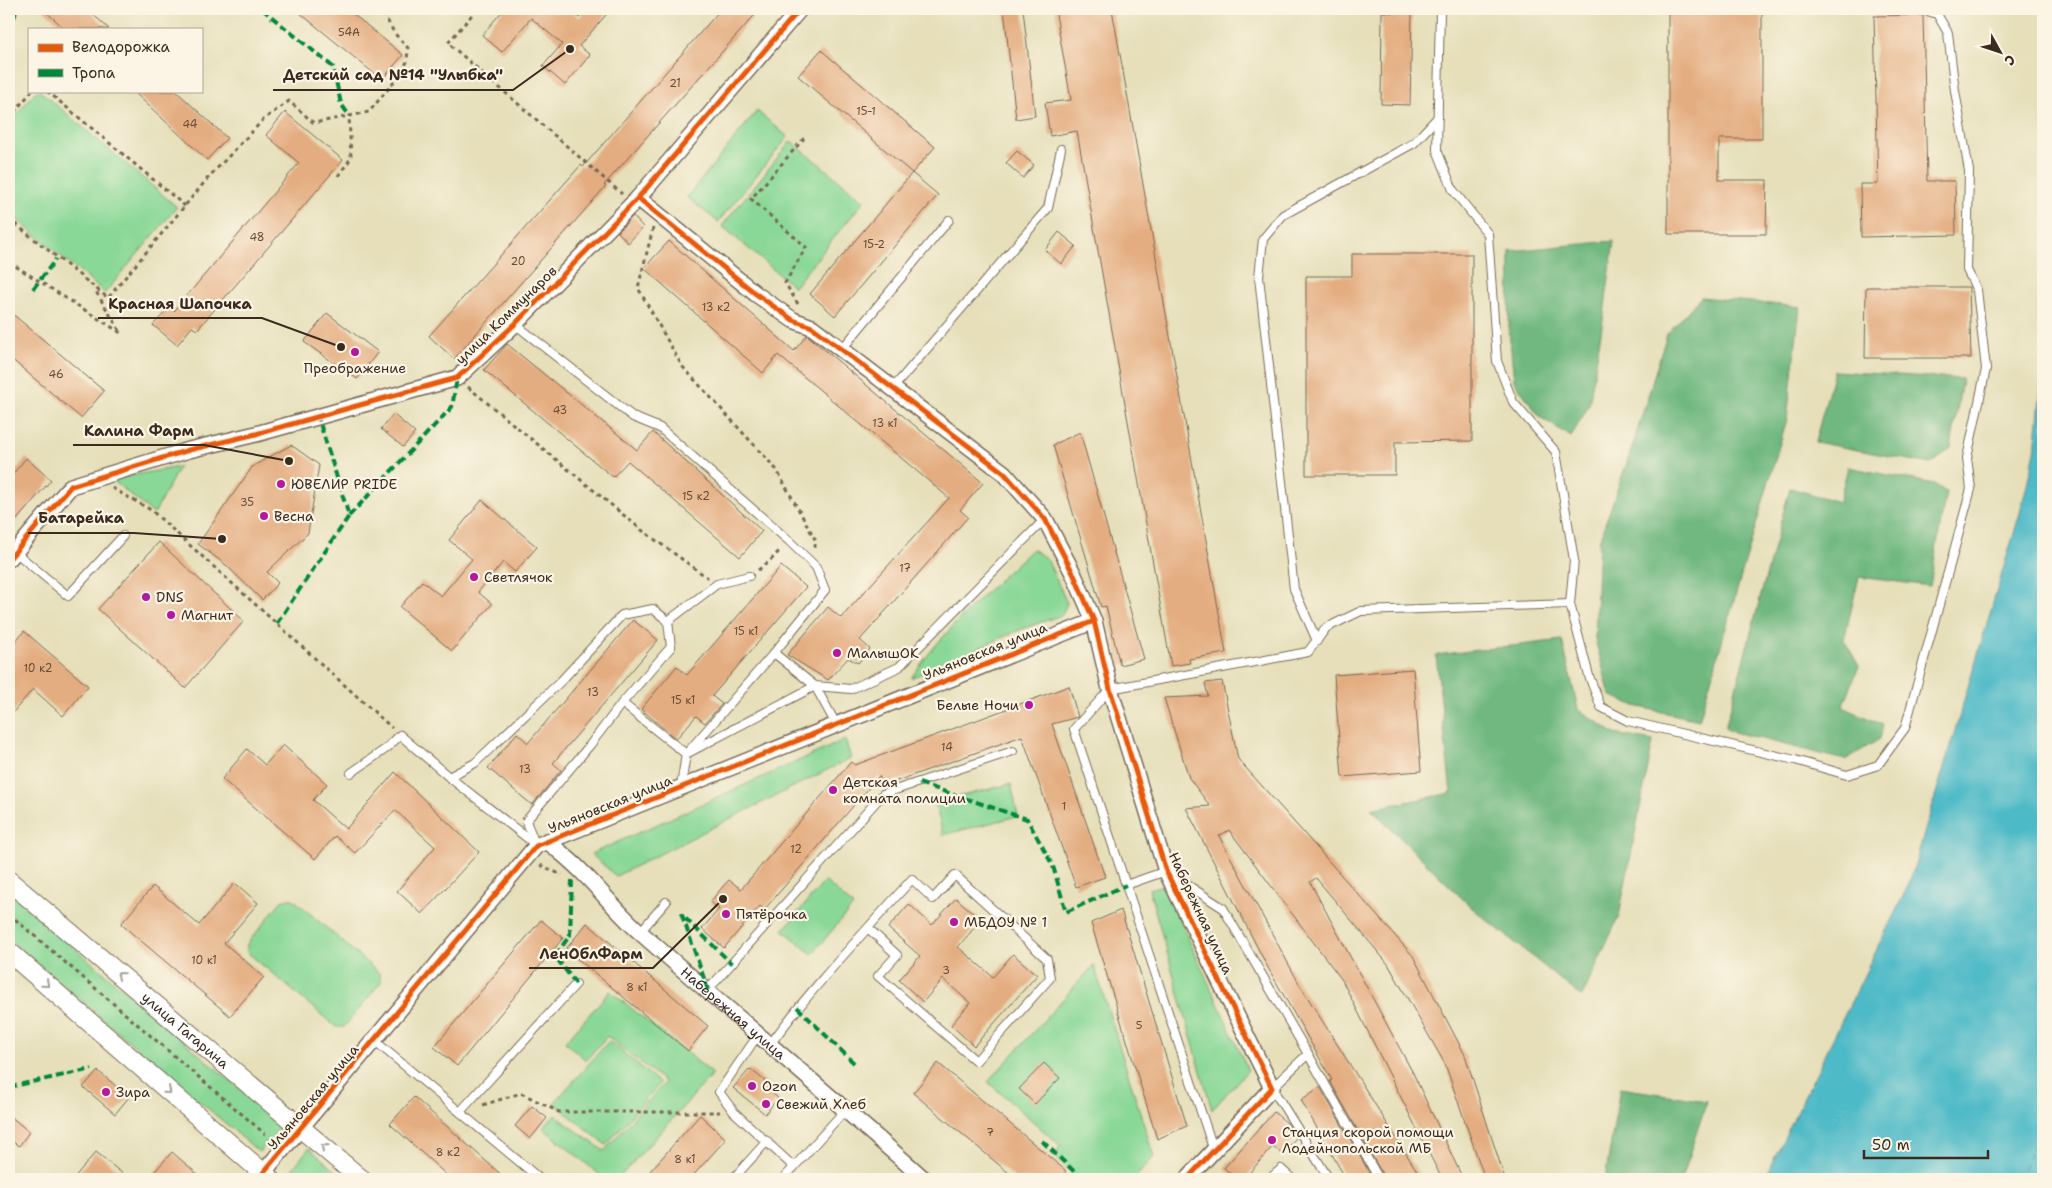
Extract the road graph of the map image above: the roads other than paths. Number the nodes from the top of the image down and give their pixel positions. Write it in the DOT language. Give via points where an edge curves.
graph roads {
  1 [pos="800,9"];
  2 [pos="1440,9"];
  3 [pos="1921,9"];
  4 [pos="1438,117"];
  5 [pos="1061,149"];
  6 [pos="636,201"];
  7 [pos="949,220"];
  8 [pos="515,324"];
  9 [pos="842,349"];
  10 [pos="894,388"];
  11 [pos="1045,519"];
  12 [pos="123,536"];
  13 [pos="12,556"];
  14 [pos="749,576"];
  15 [pos="1570,604"];
  16 [pos="1094,620"];
  17 [pos="668,621"];
  18 [pos="1317,640"];
  19 [pos="774,653"];
  20 [pos="815,686"];
  21 [pos="1110,689"];
  22 [pos="622,703"];
  23 [pos="836,724"];
  24 [pos="1013,751"];
  25 [pos="686,754"];
  26 [pos="351,773"];
  27 [pos="449,777"];
  28 [pos="681,786"];
  29 [pos="542,844"];
  30 [pos="1166,871"];
  31 [pos="9,881"];
  32 [pos="1126,885"];
  33 [pos="666,902"];
  34 [pos="868,928"];
  35 [pos="640,932"];
  36 [pos="9,952"];
  37 [pos="576,984"];
  38 [pos="708,990"];
  39 [pos="758,1035"];
  40 [pos="375,1041"];
  41 [pos="769,1046"];
  42 [pos="1308,1054"];
  43 [pos="1272,1088"];
  44 [pos="846,1109"];
  45 [pos="460,1112"];
  46 [pos="301,1128"];
  47 [pos="767,1141"];
  48 [pos="1214,1151"];
  49 [pos="794,1167"];
  50 [pos="264,1177"];
  51 [pos="361,1179"];
  52 [pos="540,1179"];
  53 [pos="733,1179"];
  54 [pos="783,1179"];
  55 [pos="924,1179"];
  56 [pos="1187,1179"];
  57 [pos="1269,1179"];
  58 [pos="1292,1179"];
  59 [pos="1329,1179"];
  60 [pos="1379,1179"];
  1 -- 6 [label="street, улица Коммунаров"];
  2 -- 4 [label="lane"];
  3 -- 15 [label="lane" via="1937,14 1948,33 1969,171 1967,270 1978,290 1986,369 1967,458 1971,489 1905,728 1878,765 1847,775 1628,721 1601,707 1589,676"];
  4 -- 15 [label="lane" via="1437,150 1453,190 1488,234 1496,361 1513,402 1556,452 1574,560"];
  4 -- 18 [label="lane" via="1414,143 1283,215 1263,239 1259,277 1294,589"];
  5 -- 10 [label="lane" via="1048,208"];
  6 -- 8 [label="street, улица Коммунаров"];
  6 -- 9 [label="street, Набережная улица" via="756,294"];
  7 -- 9 [label="lane"];
  8 -- 13 [label="street, улица Коммунаров" via="457,378 189,450 71,486"];
  8 -- 19 [label="lane" via="633,417 660,428 816,568 825,590"];
  9 -- 10 [label="street, Набережная улица"];
  10 -- 11 [label="street, Набережная улица" via="1004,473"];
  11 -- 16 [label="street, Набережная улица"];
  11 -- 20 [label="lane" via="899,667 850,689"];
  12 -- 13 [label="lane" via="68,596"];
  14 -- 17 [label="lane" via="717,584"];
  15 -- 18 [label="lane" via="1361,611 1326,628"];
  16 -- 21 [label="street, Набережная улица"];
  16 -- 23 [label="street, Ульяновская улица"];
  17 -- 22 [label="lane" via="671,647"];
  17 -- 27 [label="lane" via="652,610 622,615 561,681 475,763"];
  18 -- 21 [label="lane" via="1308,652"];
  19 -- 20 [label="lane"];
  19 -- 25 [label="lane"];
  20 -- 23 [label="lane"];
  20 -- 25 [label="lane"];
  21 -- 30 [label="street, Набережная улица"];
  21 -- 32 [label="lane" via="1074,730"];
  22 -- 25 [label="lane"];
  22 -- 29 [label="lane" via="526,821"];
  23 -- 28 [label="street, Ульяновская улица"];
  24 -- 38 [label="lane" via="883,794"];
  25 -- 28 [label="lane"];
  26 -- 27 [label="lane" via="388,748 400,735"];
  27 -- 29 [label="lane"];
  28 -- 29 [label="street, Ульяновская улица"];
  29 -- 35 [label="street, Набережная улица" via="582,872"];
  29 -- 40 [label="street, Ульяновская улица" via="526,858"];
  30 -- 32 [label="lane"];
  30 -- 42 [label="lane" via="1223,908"];
  30 -- 43 [label="street, Набережная улица"];
  46 -- 31 [label="street, улица Гагарина, one-way"];
  32 -- 48 [label="lane"];
  33 -- 35 [label="lane"];
  34 -- 34 [label="lane" via="898,954 878,976 976,1061 1050,978 1047,959 955,875 933,898 912,879"];
  34 -- 41 [label="lane" via="804,999"];
  35 -- 38 [label="street, Набережная улица"];
  36 -- 50 [label="street, one-way"];
  37 -- 45 [label="lane"];
  38 -- 39 [label="street, Набережная улица"];
  39 -- 41 [label="street, Набережная улица"];
  39 -- 47 [label="lane" via="719,1092 734,1112"];
  40 -- 45 [label="lane"];
  40 -- 46 [label="street, Ульяновская улица"];
  41 -- 44 [label="street, Набережная улица"];
  42 -- 43 [label="lane"];
  42 -- 60 [label="lane"];
  43 -- 48 [label="street"];
  43 -- 59 [label="lane"];
  44 -- 49 [label="lane"];
  44 -- 55 [label="street, Набережная улица"];
  45 -- 52 [label="lane"];
  46 -- 50 [label="street, Ульяновская улица"];
  51 -- 46 [label="street, улица Гагарина, one-way"];
  47 -- 49 [label="lane"];
  47 -- 53 [label="lane"];
  48 -- 56 [label="street"];
  49 -- 54 [label="lane"];
  57 -- 58 [label="lane" via="1281,1169"];
}
